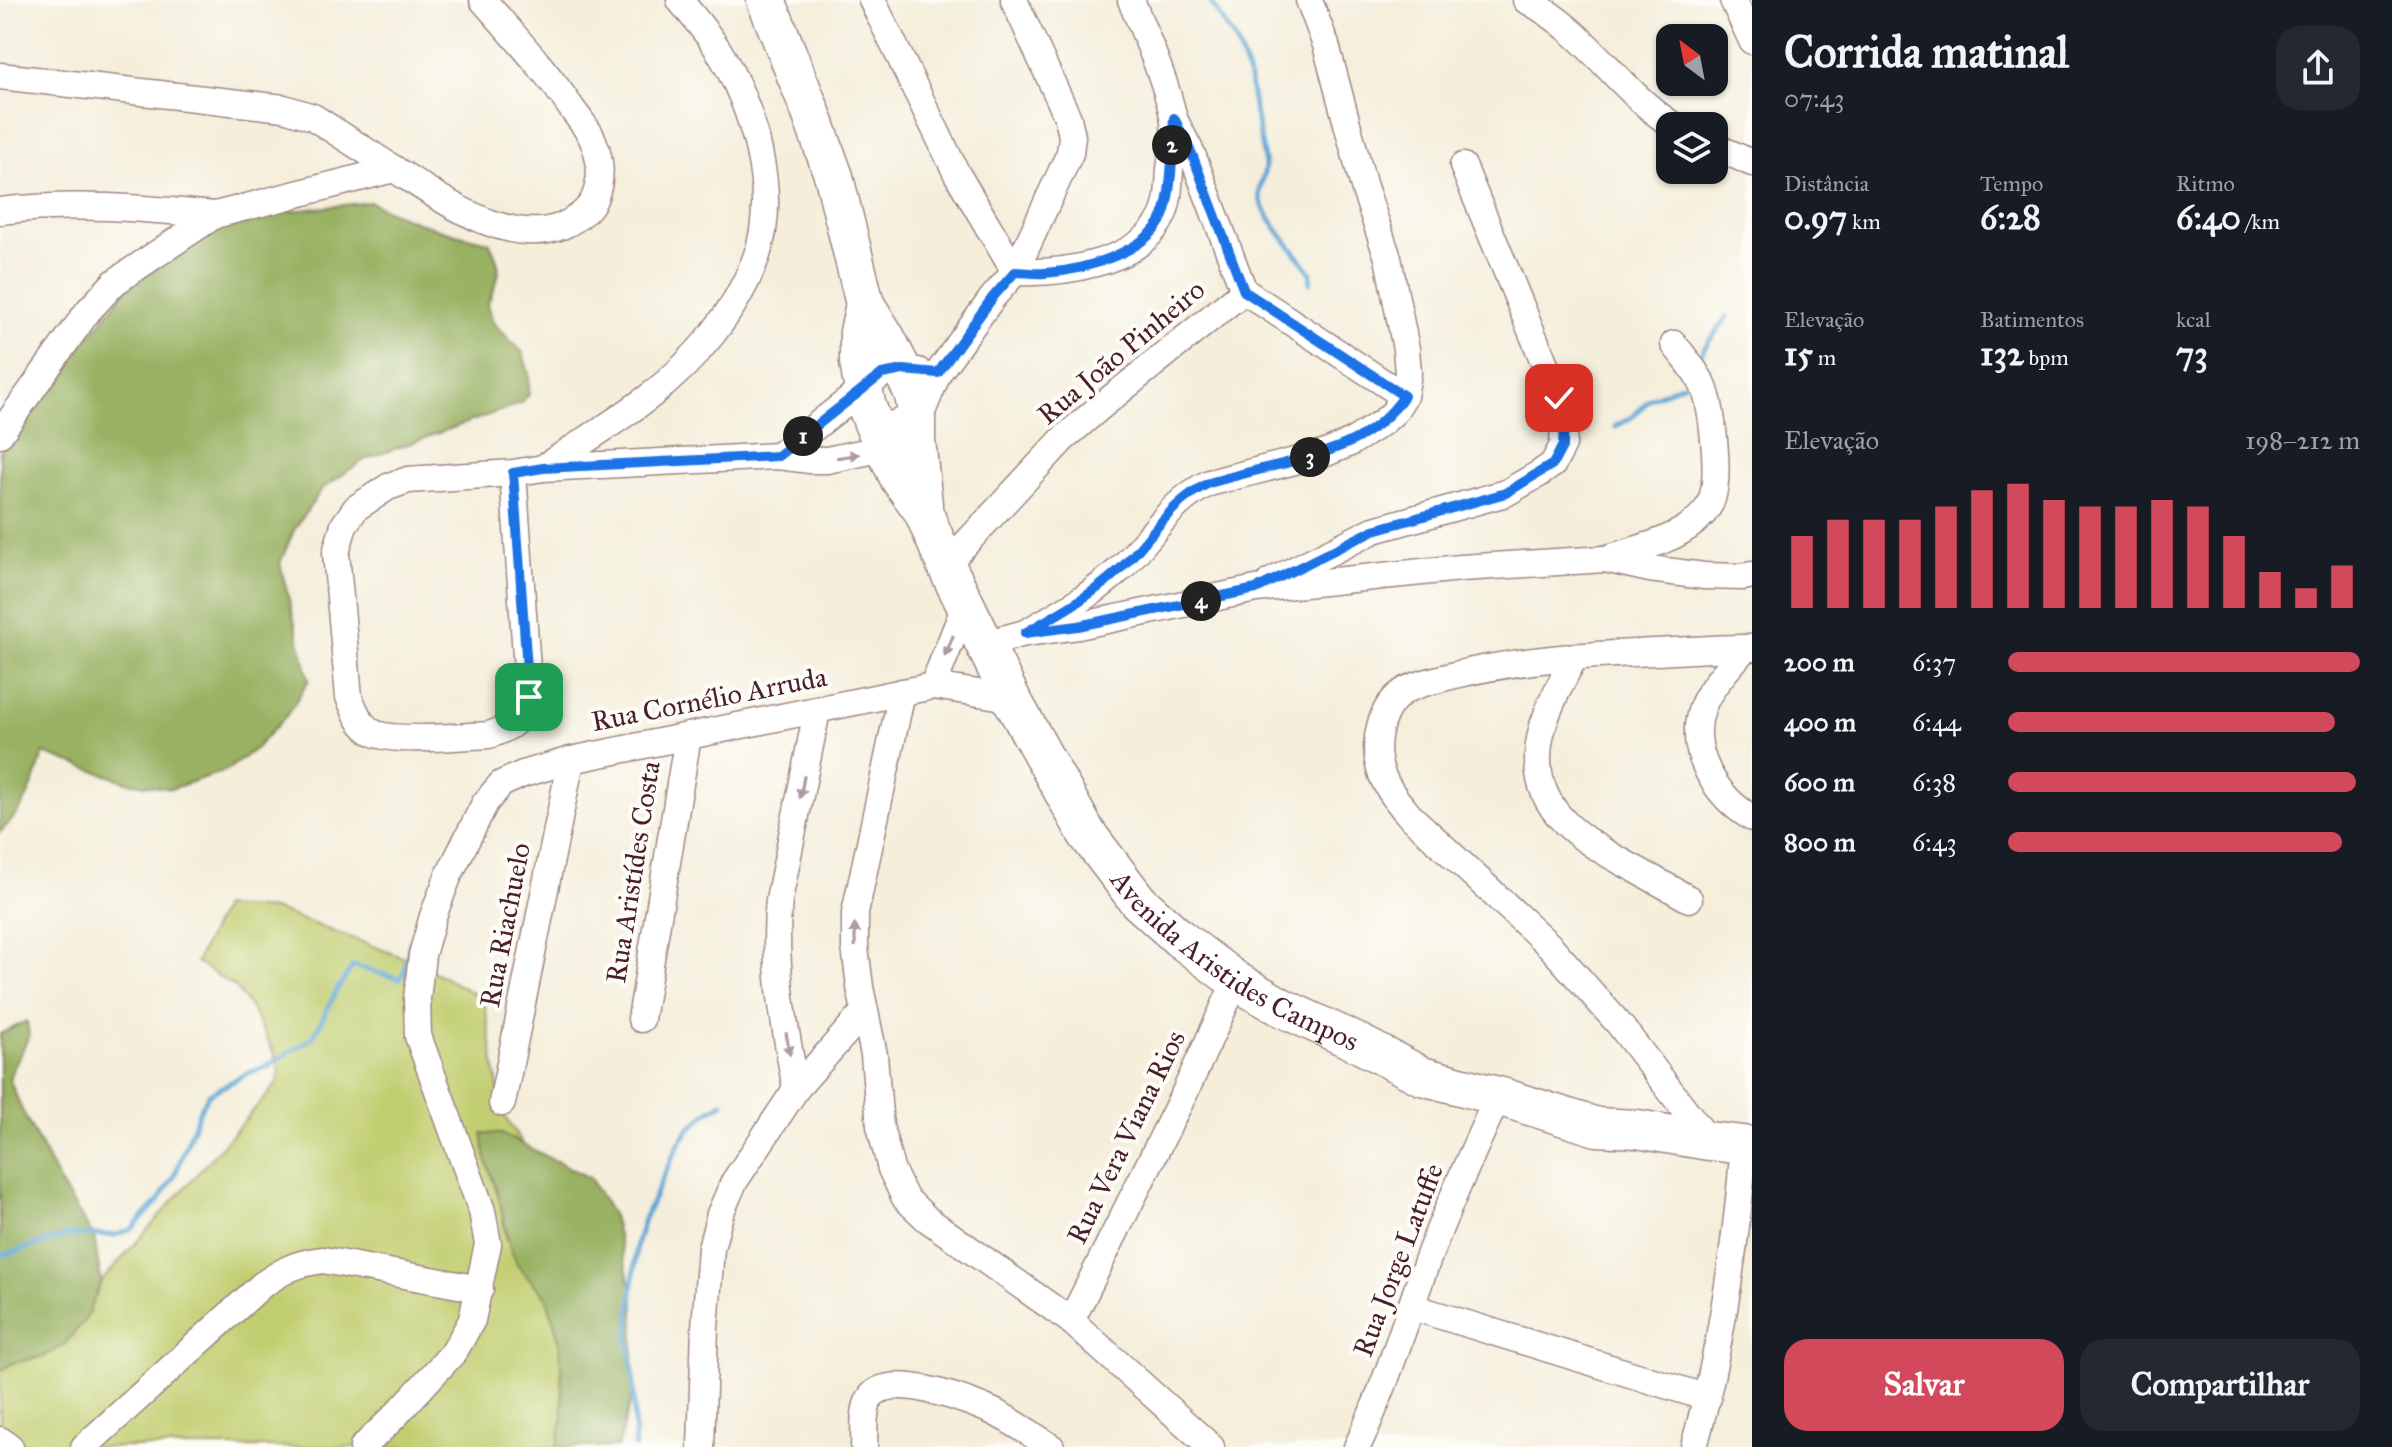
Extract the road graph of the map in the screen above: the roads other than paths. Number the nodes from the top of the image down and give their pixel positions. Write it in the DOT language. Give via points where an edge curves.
graph roads {
  1 [pos="483,0"];
  2 [pos="680,0"];
  3 [pos="766,0"];
  4 [pos="872,0"];
  5 [pos="1014,0"];
  6 [pos="1131,0"];
  7 [pos="1309,0"];
  8 [pos="1526,0"];
  9 [pos="1733,0"];
  10 [pos="1752,41"];
  11 [pos="0,76"];
  12 [pos="1656,113"];
  13 [pos="1174,118"];
  14 [pos="1728,152"];
  15 [pos="1752,163"];
  16 [pos="1463,166"];
  17 [pos="394,169"];
  18 [pos="0,211"];
  19 [pos="215,215"];
  20 [pos="1015,272"];
  21 [pos="1244,291"];
  22 [pos="865,304"];
  23 [pos="1674,344"];
  24 [pos="920,372"];
  25 [pos="1404,396"];
  26 [pos="5,419"];
  27 [pos="891,423"];
  28 [pos="778,456"];
  29 [pos="543,468"];
  30 [pos="513,473"];
  31 [pos="1605,559"];
  32 [pos="946,565"];
  33 [pos="1752,575"];
  34 [pos="1256,589"];
  35 [pos="965,606"];
  36 [pos="1025,633"];
  37 [pos="984,644"];
  38 [pos="1749,648"];
  39 [pos="1575,656"];
  40 [pos="933,686"];
  41 [pos="902,692"];
  42 [pos="1011,698"];
  43 [pos="817,711"];
  44 [pos="688,736"];
  45 [pos="571,760"];
  46 [pos="1752,818"];
  47 [pos="1689,899"];
  48 [pos="1236,981"];
  49 [pos="864,1012"];
  50 [pos="641,1019"];
  51 [pos="796,1089"];
  52 [pos="1498,1096"];
  53 [pos="502,1103"];
  54 [pos="1735,1144"];
  55 [pos="480,1289"];
  56 [pos="1412,1307"];
  57 [pos="1071,1321"];
  58 [pos="1708,1398"];
  59 [pos="395,1416"];
  60 [pos="0,1440"];
  61 [pos="10,1447"];
  62 [pos="84,1447"];
  63 [pos="363,1447"];
  64 [pos="387,1447"];
  65 [pos="701,1447"];
  66 [pos="864,1447"];
  67 [pos="1051,1447"];
  68 [pos="1211,1447"];
  69 [pos="1357,1447"];
  70 [pos="1694,1447"];
  1 -- 17 [label="street" via="550,77 590,135 600,163 600,185 591,206 555,228 530,232 498,226 452,206"];
  2 -- 29 [label="street" via="717,48 754,127 763,168 764,216 757,255 717,329 679,370 650,396"];
  3 -- 22 [label="highway, Avenida Aristides Campos" via="834,177"];
  4 -- 20 [label="street" via="957,174"];
  5 -- 20 [label="street" via="1072,136 1070,153"];
  6 -- 13 [label="street, Rua João Pinheiro"];
  7 -- 25 [label="street" via="1388,258 1406,349"];
  8 -- 12 [label="street" via="1590,46"];
  9 -- 10 [label="street"];
  11 -- 17 [label="street" via="284,108 313,117"];
  13 -- 20 [label="street" via="1163,216 1152,232 1111,258 1075,269"];
  13 -- 21 [label="street, Rua João Pinheiro"];
  14 -- 15 [label="street"];
  16 -- 34 [label="street" via="1559,398 1563,445 1553,464 1506,493 1374,530"];
  17 -- 19 [label="street"];
  18 -- 19 [label="street" via="125,206"];
  19 -- 26 [label="street" via="115,282"];
  20 -- 24 [label="street"];
  21 -- 25 [label="street"];
  21 -- 32 [label="street, Rua João Pinheiro" via="1063,439"];
  22 -- 24 [label="highway, Avenida Aristides Campos"];
  22 -- 27 [label="highway, Avenida Aristides Campos" via="859,362"];
  23 -- 31 [label="street" via="1695,371 1709,402 1714,494 1708,509 1677,534"];
  24 -- 27 [label="highway, Avenida Aristides Campos"];
  25 -- 36 [label="street" via="1383,422 1350,443 1192,491 1121,568"];
  27 -- 28 [label="street"];
  28 -- 27 [label="street, one-way" via="827,460"];
  27 -- 32 [label="highway, Avenida Aristides Campos"];
  28 -- 29 [label="street"];
  29 -- 30 [label="street"];
  30 -- 30 [label="street" via="398,483 356,508 344,525 336,553 349,697 356,715 375,733 391,738 489,735 504,730 525,711 529,697"];
  31 -- 33 [label="street" via="1704,576"];
  31 -- 34 [label="street"];
  32 -- 35 [label="highway, Avenida Aristides Campos"];
  34 -- 36 [label="street"];
  35 -- 37 [label="highway, Avenida Aristides Campos"];
  35 -- 40 [label="street, one-way"];
  36 -- 37 [label="street"];
  37 -- 42 [label="highway, Avenida Aristides Campos"];
  38 -- 39 [label="street"];
  38 -- 46 [label="street" via="1710,692 1697,729 1709,775"];
  39 -- 47 [label="street" via="1542,735 1542,788 1569,829"];
  39 -- 54 [label="street" via="1500,664 1407,690 1391,702 1381,723 1376,754 1382,774 1409,815 1551,947"];
  40 -- 41 [label="street, Rua Cornélio Arruda"];
  40 -- 42 [label="street, Rua Cornélio Arruda"];
  41 -- 43 [label="street, Rua Cornélio Arruda"];
  49 -- 41 [label="street, one-way" via="855,913"];
  42 -- 48 [label="highway, Avenida Aristides Campos" via="1087,834 1119,878 1179,938"];
  43 -- 44 [label="street, Rua Cornélio Arruda"];
  43 -- 51 [label="street, one-way" via="776,927"];
  44 -- 45 [label="street, Rua Cornélio Arruda"];
  44 -- 50 [label="street, Rua Aristídes Costa"];
  45 -- 53 [label="street, Rua Riachuelo"];
  45 -- 55 [label="street, Rua Cornélio Arruda" via="501,784 485,803 448,877 422,955 418,1036 482,1211 488,1244"];
  48 -- 52 [label="highway, Avenida Aristides Campos" via="1422,1076"];
  48 -- 57 [label="street, Rua Vera Viana Rios"];
  49 -- 51 [label="street"];
  49 -- 57 [label="street" via="880,1126 905,1198"];
  51 -- 65 [label="street" via="734,1182 720,1214 711,1248"];
  52 -- 54 [label="highway, Avenida Aristides Campos" via="1597,1127"];
  52 -- 56 [label="street, Rua Jorge Latuffe" via="1445,1215"];
  54 -- 58 [label="street" via="1740,1202"];
  55 -- 59 [label="street" via="472,1320 454,1352"];
  55 -- 62 [label="street" via="323,1260 300,1262 262,1285"];
  56 -- 58 [label="street"];
  56 -- 69 [label="street, Rua Jorge Latuffe"];
  57 -- 68 [label="street"];
  58 -- 70 [label="street"];
  59 -- 63 [label="street"];
  59 -- 64 [label="street"];
  60 -- 61 [label="street"];
  66 -- 67 [label="street" via="870,1397 899,1385 989,1410"];
}
